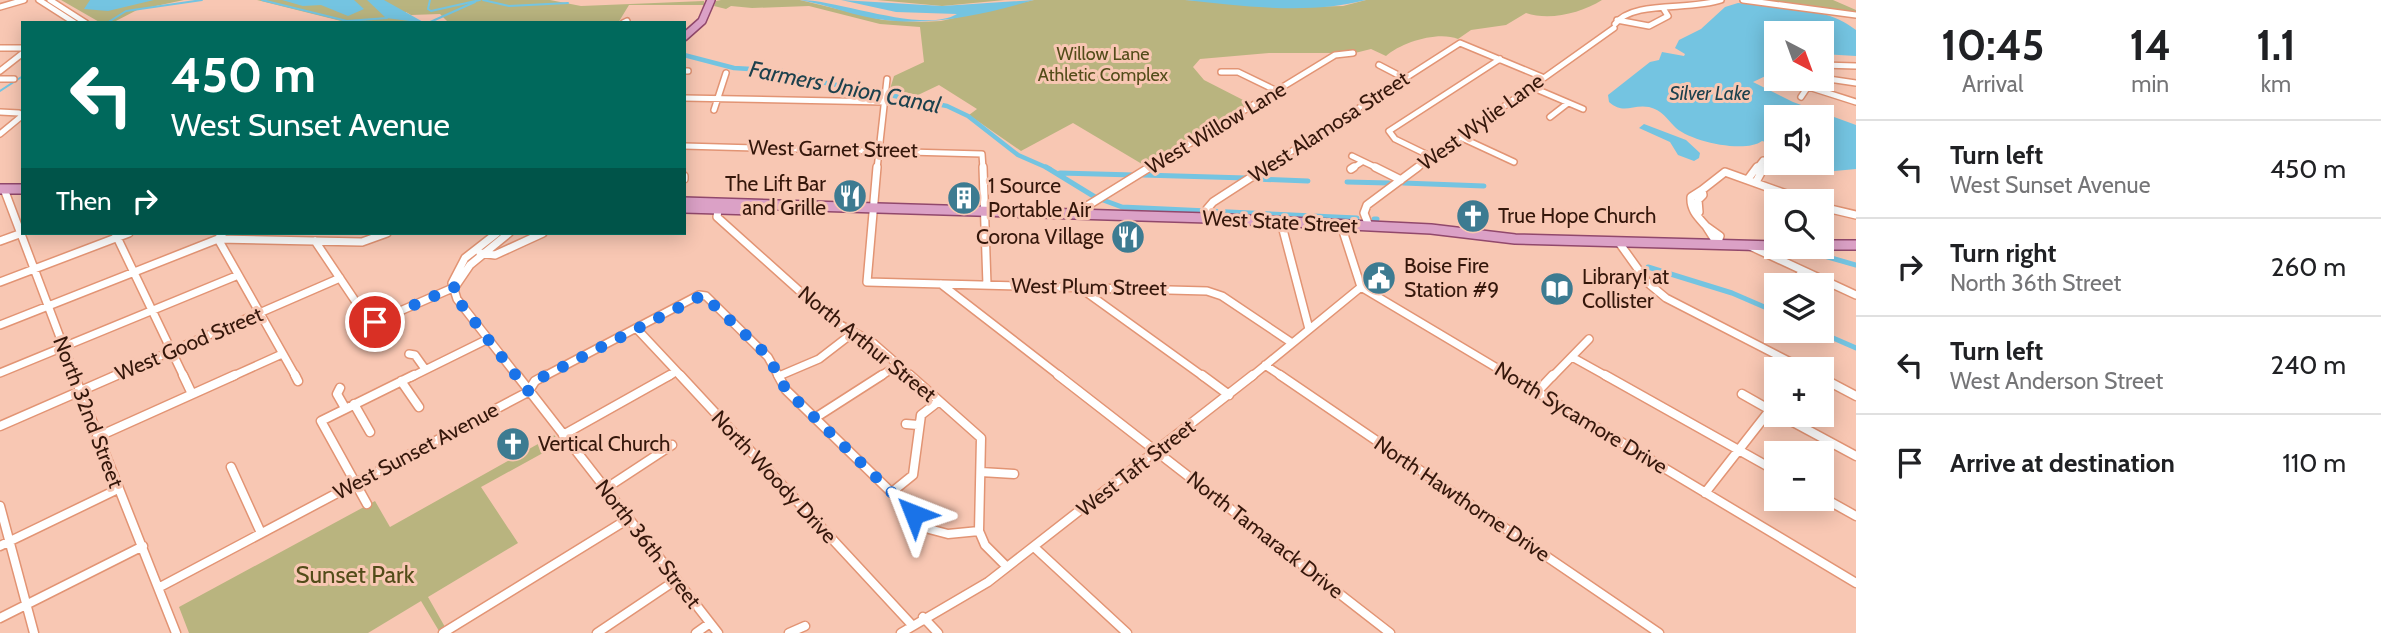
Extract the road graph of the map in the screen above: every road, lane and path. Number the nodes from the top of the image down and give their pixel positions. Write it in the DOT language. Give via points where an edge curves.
graph roads {
  1 [pos="24,0"];
  2 [pos="39,0"];
  3 [pos="50,0"];
  4 [pos="1721,0"];
  5 [pos="1743,0"];
  6 [pos="710,3"];
  7 [pos="0,7"];
  8 [pos="1663,8"];
  9 [pos="1856,15"];
  10 [pos="72,21"];
  11 [pos="83,21"];
  12 [pos="1615,24"];
  13 [pos="686,35"];
  14 [pos="0,48"];
  15 [pos="21,51"];
  16 [pos="21,53"];
  17 [pos="1353,53"];
  18 [pos="1500,59"];
  19 [pos="1379,65"];
  20 [pos="1834,65"];
  21 [pos="1856,66"];
  22 [pos="0,71"];
  23 [pos="1221,72"];
  24 [pos="726,73"];
  25 [pos="1542,77"];
  26 [pos="1404,78"];
  27 [pos="0,79"];
  28 [pos="14,79"];
  29 [pos="887,79"];
  30 [pos="1834,80"];
  31 [pos="1856,83"];
  32 [pos="1529,86"];
  33 [pos="1277,91"];
  34 [pos="885,96"];
  35 [pos="1801,97"];
  36 [pos="686,98"];
  37 [pos="718,98"];
  38 [pos="1856,102"];
  39 [pos="1568,103"];
  40 [pos="1583,109"];
  41 [pos="715,110"];
  42 [pos="0,112"];
  43 [pos="21,112"];
  44 [pos="1550,117"];
  45 [pos="0,128"];
  46 [pos="0,134"];
  47 [pos="1460,136"];
  48 [pos="686,146"];
  49 [pos="879,150"];
  50 [pos="1352,156"];
  51 [pos="1432,157"];
  52 [pos="1362,162"];
  53 [pos="1514,162"];
  54 [pos="1351,169"];
  55 [pos="1748,178"];
  56 [pos="1401,180"];
  57 [pos="1756,182"];
  58 [pos="2,189"];
  59 [pos="21,189"];
  60 [pos="1774,189"];
  61 [pos="4,203"];
  62 [pos="686,204"];
  63 [pos="686,204"];
  64 [pos="752,205"];
  65 [pos="783,207"];
  66 [pos="718,209"];
  67 [pos="873,209"];
  68 [pos="1834,210"];
  69 [pos="985,211"];
  70 [pos="1086,214"];
  71 [pos="1208,214"];
  72 [pos="1856,215"];
  73 [pos="1281,222"];
  74 [pos="1342,225"];
  75 [pos="1369,226"];
  76 [pos="21,231"];
  77 [pos="21,233"];
  78 [pos="23,235"];
  79 [pos="116,235"];
  80 [pos="290,235"];
  81 [pos="381,235"];
  82 [pos="494,235"];
  83 [pos="506,235"];
  84 [pos="539,235"];
  85 [pos="220,236"];
  86 [pos="489,238"];
  87 [pos="0,241"];
  88 [pos="286,241"];
  89 [pos="315,241"];
  90 [pos="1721,242"];
  91 [pos="1620,244"];
  92 [pos="1834,245"];
  93 [pos="1856,245"];
  94 [pos="1749,246"];
  95 [pos="1764,246"];
  96 [pos="488,248"];
  97 [pos="472,251"];
  98 [pos="499,253"];
  99 [pos="480,255"];
  100 [pos="468,268"];
  101 [pos="33,269"];
  102 [pos="1803,271"];
  103 [pos="134,272"];
  104 [pos="236,276"];
  105 [pos="340,278"];
  106 [pos="0,282"];
  107 [pos="941,284"];
  108 [pos="987,285"];
  109 [pos="455,287"];
  110 [pos="1079,287"];
  111 [pos="1361,287"];
  112 [pos="1856,295"];
  113 [pos="48,306"];
  114 [pos="152,310"];
  115 [pos="257,314"];
  116 [pos="0,325"];
  117 [pos="636,328"];
  118 [pos="1309,329"];
  119 [pos="854,332"];
  120 [pos="488,338"];
  121 [pos="1589,339"];
  122 [pos="1292,344"];
  123 [pos="63,347"];
  124 [pos="172,351"];
  125 [pos="282,354"];
  126 [pos="409,354"];
  127 [pos="1572,357"];
  128 [pos="1781,357"];
  129 [pos="898,365"];
  130 [pos="1265,365"];
  131 [pos="425,369"];
  132 [pos="676,372"];
  133 [pos="0,373"];
  134 [pos="779,376"];
  135 [pos="298,381"];
  136 [pos="401,381"];
  137 [pos="1834,384"];
  138 [pos="340,388"];
  139 [pos="79,391"];
  140 [pos="528,391"];
  141 [pos="1537,393"];
  142 [pos="192,394"];
  143 [pos="1742,394"];
  144 [pos="1229,395"];
  145 [pos="1856,396"];
  146 [pos="939,401"];
  147 [pos="349,406"];
  148 [pos="1764,406"];
  149 [pos="419,407"];
  150 [pos="815,418"];
  151 [pos="1764,423"];
  152 [pos="906,424"];
  153 [pos="918,425"];
  154 [pos="0,426"];
  155 [pos="1803,427"];
  156 [pos="370,432"];
  157 [pos="563,435"];
  158 [pos="97,437"];
  159 [pos="672,445"];
  160 [pos="1738,449"];
  161 [pos="1159,452"];
  162 [pos="1856,456"];
  163 [pos="1764,464"];
  164 [pos="230,467"];
  165 [pos="981,472"];
  166 [pos="1014,474"];
  167 [pos="354,484"];
  168 [pos="118,489"];
  169 [pos="605,489"];
  170 [pos="892,492"];
  171 [pos="1705,493"];
  172 [pos="367,504"];
  173 [pos="1834,504"];
  174 [pos="0,506"];
  175 [pos="1856,516"];
  176 [pos="628,519"];
  177 [pos="979,531"];
  178 [pos="261,533"];
  179 [pos="9,541"];
  180 [pos="0,546"];
  181 [pos="143,546"];
  182 [pos="1034,547"];
  183 [pos="1007,567"];
  184 [pos="676,580"];
  185 [pos="1856,583"];
  186 [pos="160,587"];
  187 [pos="27,605"];
  188 [pos="923,617"];
  189 [pos="0,618"];
  190 [pos="710,623"];
  191 [pos="912,625"];
  192 [pos="806,626"];
  193 [pos="34,633"];
  194 [pos="176,633"];
  195 [pos="443,633"];
  196 [pos="597,633"];
  197 [pos="695,633"];
  198 [pos="718,633"];
  199 [pos="789,633"];
  200 [pos="901,633"];
  201 [pos="939,633"];
  202 [pos="1127,633"];
  203 [pos="1390,633"];
  204 [pos="1659,633"];
  1 -- 7 [label="street"];
  2 -- 10 [label="street"];
  3 -- 11 [label="street"];
  4 -- 8 [label="street, West Wylie Lane" via="1699,7"];
  5 -- 9 [label="street"];
  6 -- 13 [label="main road" via="702,21"];
  8 -- 12 [label="street, West Wylie Lane" via="1630,11"];
  8 -- 12 [label="street" via="1668,16 1649,26"];
  12 -- 25 [label="street, West Wylie Lane"];
  14 -- 15 [label="street"];
  16 -- 22 [label="street"];
  17 -- 33 [label="street, West Willow Lane" via="1335,55"];
  18 -- 25 [label="street"];
  18 -- 26 [label="street, West Alamosa Street" via="1460,43"];
  18 -- 51 [label="street" via="1391,128 1389,134"];
  19 -- 26 [label="street"];
  20 -- 21 [label="street"];
  23 -- 33 [label="street" via="1238,72"];
  24 -- 37 [label="street"];
  25 -- 32 [label="street, West Wylie Lane"];
  26 -- 71 [label="street, West Alamosa Street" via="1213,202"];
  27 -- 28 [label="street"];
  29 -- 34 [label="street"];
  30 -- 31 [label="street"];
  32 -- 39 [label="street"];
  32 -- 47 [label="street, West Wylie Lane"];
  33 -- 70 [label="street, West Willow Lane" via="1087,206"];
  34 -- 37 [label="street"];
  34 -- 49 [label="street"];
  35 -- 38 [label="street" via="1812,88"];
  36 -- 37 [label="street"];
  37 -- 41 [label="street"];
  39 -- 40 [label="street"];
  39 -- 44 [label="street"];
  42 -- 43 [label="street"];
  43 -- 45 [label="street"];
  43 -- 46 [label="street"];
  47 -- 51 [label="street, West Wylie Lane"];
  47 -- 53 [label="street"];
  48 -- 49 [label="street, West Garnet Street"];
  49 -- 67 [label="street"];
  49 -- 69 [label="street, West Garnet Street" via="982,154"];
  50 -- 52 [label="street"];
  51 -- 56 [label="street, West Wylie Lane"];
  52 -- 54 [label="street"];
  52 -- 56 [label="street"];
  55 -- 57 [label="street"];
  55 -- 57 [label="street" via="1763,160 1768,161"];
  55 -- 90 [label="street" via="1725,172 1702,190 1696,214"];
  56 -- 75 [label="street, West Wylie Lane" via="1364,208"];
  57 -- 60 [label="street"];
  58 -- 59 [label="main road"];
  58 -- 61 [label="street, North 32nd Street"];
  61 -- 76 [label="street, North 32nd Street"];
  62 -- 64 [label="main road, West State Street"];
  63 -- 66 [label="main road, West State Street"];
  64 -- 65 [label="main road, West State Street"];
  64 -- 66 [label="main road, West State Street"];
  65 -- 66 [label="main road, West State Street"];
  65 -- 67 [label="main road, West State Street"];
  66 -- 119 [label="street, North Arthur Street" via="718,217 833,321"];
  67 -- 69 [label="main road, West State Street"];
  67 -- 107 [label="street, West Plum Street" via="865,277 871,283"];
  68 -- 72 [label="street"];
  69 -- 70 [label="main road, West State Street"];
  69 -- 108 [label="street"];
  70 -- 71 [label="main road, West State Street"];
  71 -- 73 [label="main road, West State Street"];
  73 -- 74 [label="main road, West State Street"];
  73 -- 118 [label="street"];
  74 -- 75 [label="main road, West State Street"];
  74 -- 111 [label="street"];
  75 -- 91 [label="main road, West State Street"];
  77 -- 87 [label="street"];
  78 -- 101 [label="street, North 32nd Street"];
  79 -- 101 [label="street"];
  79 -- 103 [label="street"];
  80 -- 88 [label="street"];
  81 -- 89 [label="street" via="362,242"];
  82 -- 86 [label="street"];
  83 -- 96 [label="street"];
  84 -- 98 [label="street"];
  85 -- 88 [label="street"];
  85 -- 103 [label="street"];
  85 -- 104 [label="street"];
  86 -- 97 [label="street"];
  86 -- 99 [label="street"];
  88 -- 89 [label="street"];
  89 -- 105 [label="street"];
  90 -- 91 [label="main road, West State Street"];
  90 -- 94 [label="main road, West State Street"];
  91 -- 128 [label="street" via="1648,283 1667,299"];
  92 -- 93 [label="main road"];
  94 -- 95 [label="main road, West State Street"];
  94 -- 102 [label="street"];
  96 -- 98 [label="street"];
  96 -- 99 [label="street"];
  97 -- 100 [label="street" via="465,264"];
  97 -- 109 [label="street" via="458,268 452,283"];
  98 -- 99 [label="street"];
  99 -- 100 [label="street"];
  100 -- 109 [label="street"];
  101 -- 106 [label="street"];
  101 -- 113 [label="street, North 32nd Street"];
  102 -- 112 [label="street"];
  103 -- 113 [label="street"];
  103 -- 114 [label="street"];
  104 -- 114 [label="street"];
  104 -- 115 [label="street"];
  105 -- 109 [label="street" via="373,322"];
  105 -- 115 [label="street, West Good Street"];
  107 -- 108 [label="street, West Plum Street"];
  107 -- 161 [label="street, North Tamarack Drive"];
  108 -- 110 [label="street, West Plum Street"];
  109 -- 120 [label="street, North 36th Street" via="457,299"];
  110 -- 122 [label="street, West Plum Street" via="1207,291 1222,296"];
  110 -- 144 [label="street"];
  111 -- 118 [label="street, West Taft Street"];
  111 -- 141 [label="street, North Sycamore Drive"];
  113 -- 116 [label="street"];
  113 -- 123 [label="street, North 32nd Street"];
  114 -- 123 [label="street"];
  114 -- 124 [label="street"];
  115 -- 124 [label="street, West Good Street"];
  115 -- 125 [label="street"];
  117 -- 132 [label="street, North Woody Drive"];
  117 -- 134 [label="street, West Sunset Avenue" via="699,295 706,296 768,356"];
  117 -- 140 [label="street, West Sunset Avenue" via="535,381"];
  118 -- 122 [label="street, West Taft Street"];
  119 -- 129 [label="street, North Arthur Street"];
  119 -- 134 [label="street" via="801,368"];
  120 -- 131 [label="street"];
  120 -- 140 [label="street, North 36th Street"];
  121 -- 127 [label="street"];
  122 -- 130 [label="street, West Taft Street"];
  123 -- 133 [label="street"];
  123 -- 139 [label="street, North 32nd Street"];
  124 -- 139 [label="street, West Good Street"];
  124 -- 142 [label="street"];
  125 -- 135 [label="street"];
  125 -- 142 [label="street"];
  126 -- 131 [label="street"];
  127 -- 141 [label="street"];
  127 -- 160 [label="street"];
  129 -- 146 [label="street, North Arthur Street"];
  129 -- 150 [label="street"];
  130 -- 144 [label="street, West Taft Street"];
  130 -- 204 [label="street, North Hawthorne Drive"];
  131 -- 136 [label="street"];
  132 -- 157 [label="street"];
  132 -- 191 [label="street, North Woody Drive"];
  134 -- 150 [label="street" via="786,390"];
  136 -- 147 [label="street"];
  136 -- 149 [label="street"];
  137 -- 145 [label="street"];
  138 -- 147 [label="street" via="337,394"];
  139 -- 154 [label="street, West Good Street"];
  139 -- 158 [label="street, North 32nd Street"];
  140 -- 157 [label="street, North 36th Street"];
  140 -- 167 [label="street, West Sunset Avenue"];
  141 -- 171 [label="street, North Sycamore Drive"];
  142 -- 158 [label="street"];
  143 -- 148 [label="street"];
  144 -- 161 [label="street, West Taft Street"];
  146 -- 153 [label="street" via="925,410"];
  146 -- 165 [label="street, North Arthur Street" via="981,438"];
  147 -- 156 [label="street"];
  147 -- 167 [label="street" via="321,421"];
  150 -- 170 [label="street"];
  151 -- 160 [label="street"];
  152 -- 153 [label="street"];
  153 -- 170 [label="street" via="913,475"];
  155 -- 162 [label="street"];
  157 -- 169 [label="street, North 36th Street"];
  158 -- 168 [label="street, North 32nd Street"];
  159 -- 169 [label="street"];
  160 -- 163 [label="street"];
  160 -- 171 [label="street"];
  161 -- 182 [label="street, West Taft Street"];
  161 -- 203 [label="street, North Tamarack Drive"];
  164 -- 178 [label="street"];
  165 -- 166 [label="street"];
  165 -- 177 [label="street, North Arthur Street"];
  167 -- 172 [label="street"];
  167 -- 178 [label="street, West Sunset Avenue"];
  168 -- 179 [label="street"];
  168 -- 181 [label="street, North 32nd Street"];
  169 -- 176 [label="street, North 36th Street"];
  170 -- 177 [label="street" via="934,533"];
  171 -- 185 [label="street, North Sycamore Drive"];
  173 -- 175 [label="street"];
  174 -- 179 [label="street"];
  176 -- 184 [label="street, North 36th Street"];
  176 -- 195 [label="street"];
  177 -- 183 [label="street" via="985,545"];
  178 -- 186 [label="street, West Sunset Avenue"];
  179 -- 180 [label="street"];
  179 -- 187 [label="street"];
  181 -- 186 [label="street, North 32nd Street"];
  181 -- 187 [label="street"];
  182 -- 183 [label="street, West Taft Street"];
  182 -- 202 [label="street"];
  183 -- 188 [label="street, West Taft Street" via="965,597"];
  184 -- 190 [label="street, North 36th Street"];
  184 -- 196 [label="street"];
  186 -- 194 [label="street, North 32nd Street"];
  187 -- 189 [label="street"];
  187 -- 193 [label="street"];
  188 -- 191 [label="street, West Taft Street"];
  188 -- 201 [label="street"];
  190 -- 197 [label="street"];
  190 -- 198 [label="street, North 36th Street"];
  191 -- 200 [label="street, West Taft Street"];
  192 -- 199 [label="street"];
}
